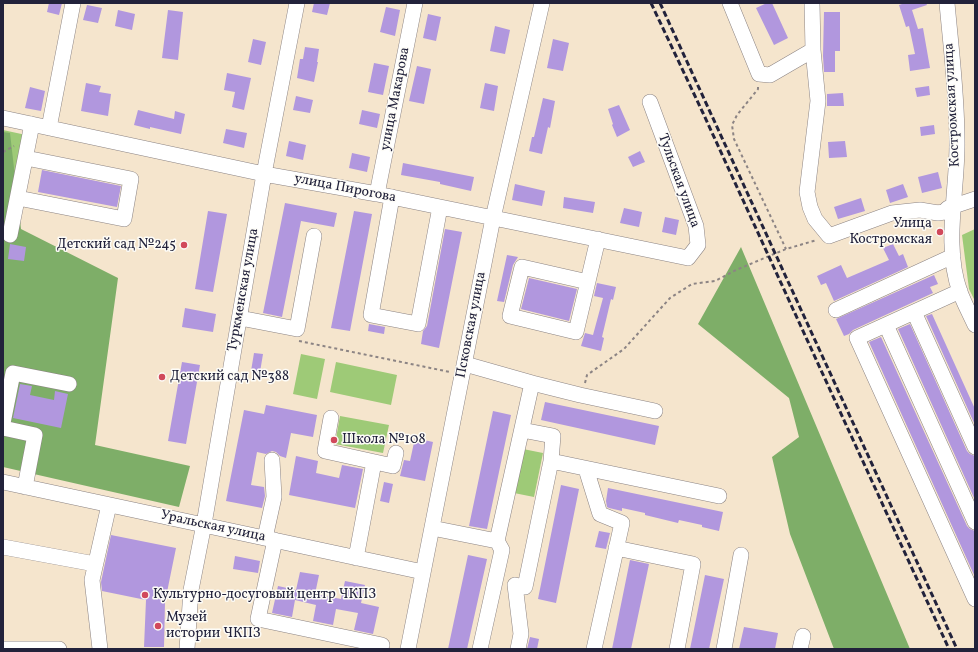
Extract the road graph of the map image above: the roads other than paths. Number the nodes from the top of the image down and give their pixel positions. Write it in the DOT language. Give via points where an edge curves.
graph roads {
  1 [pos="73,3"];
  2 [pos="297,3"];
  3 [pos="415,3"];
  4 [pos="542,3"];
  5 [pos="730,3"];
  6 [pos="812,3"];
  7 [pos="947,3"];
  8 [pos="813,50"];
  9 [pos="650,102"];
  10 [pos="3,118"];
  11 [pos="32,124"];
  12 [pos="49,128"];
  13 [pos="26,158"];
  14 [pos="264,174"];
  15 [pos="385,196"];
  16 [pos="18,198"];
  17 [pos="975,199"];
  18 [pos="954,206"];
  19 [pos="440,207"];
  20 [pos="493,218"];
  21 [pos="10,235"];
  22 [pos="314,236"];
  23 [pos="598,239"];
  24 [pos="953,256"];
  25 [pos="688,258"];
  26 [pos="588,282"];
  27 [pos="960,291"];
  28 [pos="836,310"];
  29 [pos="914,312"];
  30 [pos="240,318"];
  31 [pos="886,325"];
  32 [pos="975,325"];
  33 [pos="464,369"];
  34 [pos="532,383"];
  35 [pos="69,384"];
  36 [pos="655,411"];
  37 [pos="331,418"];
  38 [pos="3,423"];
  39 [pos="3,428"];
  40 [pos="522,430"];
  41 [pos="975,447"];
  42 [pos="396,453"];
  43 [pos="272,460"];
  44 [pos="551,461"];
  45 [pos="374,462"];
  46 [pos="586,469"];
  47 [pos="3,482"];
  48 [pos="25,487"];
  49 [pos="719,496"];
  50 [pos="109,504"];
  51 [pos="975,522"];
  52 [pos="204,524"];
  53 [pos="432,528"];
  54 [pos="270,539"];
  55 [pos="497,541"];
  56 [pos="3,547"];
  57 [pos="616,548"];
  58 [pos="741,555"];
  59 [pos="356,558"];
  60 [pos="95,564"];
  61 [pos="423,572"];
  62 [pos="970,576"];
  63 [pos="495,581"];
  64 [pos="515,585"];
  65 [pos="975,600"];
  66 [pos="382,645"];
  67 [pos="3,648"];
  68 [pos="59,649"];
  69 [pos="100,649"];
  70 [pos="186,649"];
  71 [pos="408,649"];
  72 [pos="480,649"];
  73 [pos="518,649"];
  74 [pos="594,649"];
  75 [pos="677,649"];
  76 [pos="724,649"];
  1 -- 12 [label="street"];
  2 -- 14 [label="street, Туркменская улица"];
  3 -- 15 [label="street, улица Макарова"];
  4 -- 20 [label="street, Псковская улица"];
  5 -- 8 [label="street" via="759,74 770,75"];
  6 -- 8 [label="street"];
  7 -- 18 [label="street, Костромская улица" via="958,142"];
  8 -- 18 [label="street" via="818,101 807,192 814,219 829,236 892,213 920,210 938,213"];
  9 -- 25 [label="street, Тульская улица" via="696,226 698,245"];
  10 -- 11 [label="street, улица Пирогова"];
  11 -- 12 [label="street, улица Пирогова"];
  11 -- 13 [label="street"];
  12 -- 14 [label="street, улица Пирогова"];
  13 -- 16 [label="street"];
  13 -- 16 [label="street" via="131,179 124,219"];
  14 -- 15 [label="street, улица Пирогова"];
  14 -- 30 [label="street, Туркменская улица"];
  15 -- 19 [label="street, улица Пирогова"];
  15 -- 19 [label="street, улица Макарова" via="371,315 418,324"];
  16 -- 21 [label="street"];
  17 -- 18 [label="street"];
  18 -- 24 [label="street, Костромская улица"];
  19 -- 20 [label="street, улица Пирогова"];
  20 -- 23 [label="street, улица Пирогова"];
  20 -- 33 [label="street, Псковская улица"];
  22 -- 30 [label="street" via="298,329"];
  23 -- 25 [label="street, улица Пирогова"];
  23 -- 26 [label="street"];
  24 -- 27 [label="street, Костромская улица"];
  24 -- 28 [label="street"];
  26 -- 26 [label="street" via="576,332 510,316 522,266"];
  27 -- 29 [label="street"];
  27 -- 32 [label="street, Костромская улица"];
  29 -- 31 [label="street"];
  29 -- 41 [label="street"];
  30 -- 52 [label="street, Туркменская улица"];
  31 -- 51 [label="street"];
  31 -- 62 [label="street" via="857,338"];
  33 -- 34 [label="street"];
  33 -- 53 [label="street, Псковская улица"];
  34 -- 36 [label="street" via="580,396"];
  34 -- 40 [label="street"];
  35 -- 38 [label="street" via="13,373"];
  37 -- 45 [label="street" via="325,451"];
  39 -- 48 [label="street" via="35,435"];
  40 -- 44 [label="street" via="553,436"];
  40 -- 55 [label="street"];
  42 -- 45 [label="street" via="393,466"];
  43 -- 54 [label="street" via="274,497"];
  44 -- 46 [label="street"];
  44 -- 64 [label="street" via="525,587"];
  45 -- 59 [label="street"];
  46 -- 49 [label="street"];
  46 -- 57 [label="street" via="600,514 622,523"];
  47 -- 48 [label="street, Уральская улица"];
  48 -- 50 [label="street, Уральская улица"];
  50 -- 52 [label="street, Уральская улица"];
  50 -- 60 [label="street"];
  52 -- 54 [label="street, Уральская улица"];
  52 -- 70 [label="street, Туркменская улица" via="190,590"];
  53 -- 55 [label="street"];
  53 -- 61 [label="street, Псковская улица"];
  54 -- 59 [label="street, Уральская улица"];
  54 -- 66 [label="street" via="258,619"];
  55 -- 63 [label="street" via="502,550"];
  56 -- 60 [label="street"];
  57 -- 74 [label="street"];
  57 -- 75 [label="street" via="694,564"];
  58 -- 76 [label="street"];
  59 -- 61 [label="street, Уральская улица"];
  60 -- 69 [label="street" via="92,580"];
  61 -- 71 [label="street, Псковская улица"];
  62 -- 65 [label="street"];
  63 -- 64 [label="street"];
  63 -- 72 [label="street"];
  64 -- 73 [label="street" via="521,634"];
  67 -- 68 [label="street"];
}
